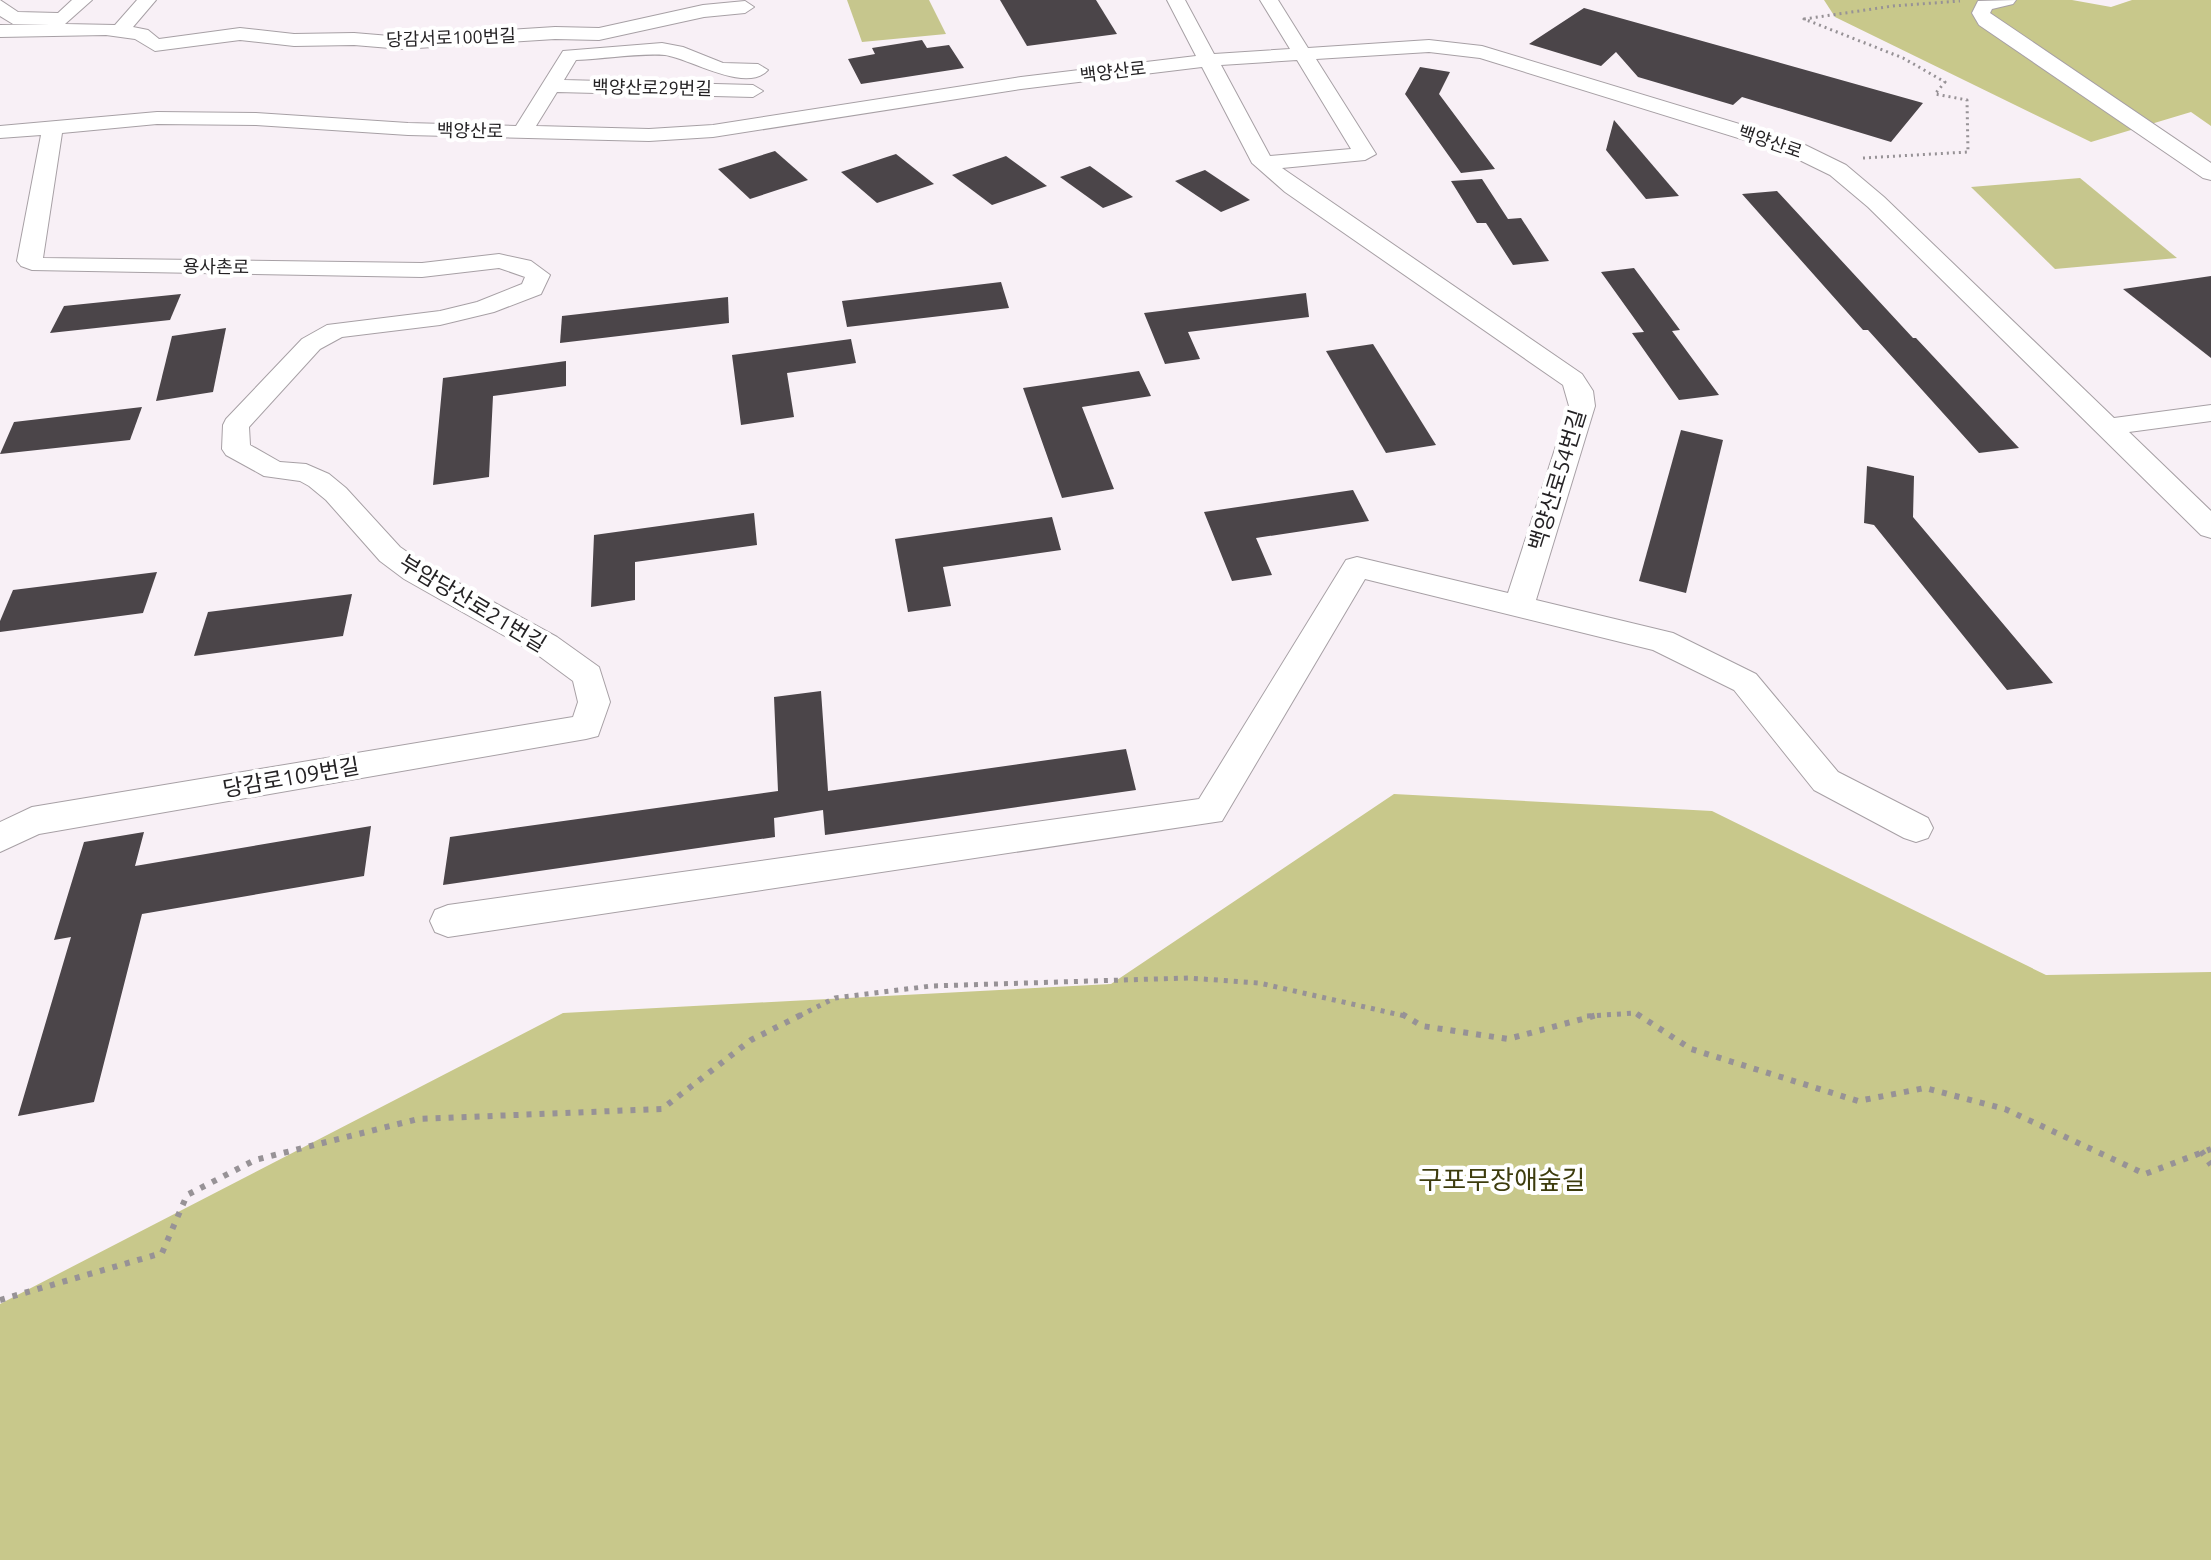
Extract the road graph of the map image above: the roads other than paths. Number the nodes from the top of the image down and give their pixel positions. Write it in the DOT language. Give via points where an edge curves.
graph roads {
  1 [pos="83,0"];
  2 [pos="147,0"];
  3 [pos="1176,0"];
  4 [pos="1269,0"];
  5 [pos="2007,0"];
  6 [pos="9,6"];
  7 [pos="745,7"];
  8 [pos="0,31"];
  9 [pos="120,31"];
  10 [pos="1303,52"];
  11 [pos="1209,60"];
  12 [pos="758,71"];
  13 [pos="551,86"];
  14 [pos="53,125"];
  15 [pos="744,128"];
  16 [pos="713,131"];
  17 [pos="0,132"];
  18 [pos="522,132"];
  19 [pos="784,143"];
  20 [pos="1263,163"];
  21 [pos="2211,173"];
  22 [pos="538,275"];
  23 [pos="2211,413"];
  24 [pos="2107,427"];
  25 [pos="2211,528"];
  26 [pos="1519,606"];
  27 [pos="586,727"];
  28 [pos="1916,828"];
  29 [pos="0,838"];
  30 [pos="448,921"];
  1 -- 6 [label="street" via="63,19 13,18"];
  2 -- 9 [label="street"];
  3 -- 11 [label="street, 백양산로54번길"];
  4 -- 10 [label="street"];
  5 -- 21 [label="street" via="1985,5 1981,13 1986,21"];
  7 -- 9 [label="street, 당감서로100번길" via="599,34 402,43 240,34 155,45 141,34"];
  8 -- 9 [label="street"];
  10 -- 11 [label="street, 백양산로"];
  10 -- 20 [label="street" via="1365,154"];
  10 -- 24 [label="street, 백양산로" via="1429,46 1482,52 1791,147 1838,170 1876,202"];
  11 -- 15 [label="street, 백양산로" via="1021,83"];
  11 -- 20 [label="street, 백양산로54번길"];
  12 -- 13 [label="street, 백양산로29번길"];
  12 -- 13 [label="street, 백양산로29번길" via="720,69 662,49 570,55"];
  12 -- 15 [label="street"];
  13 -- 18 [label="street, 백양산로29번길"];
  14 -- 17 [label="street, 백양산로"];
  14 -- 18 [label="street, 백양산로" via="120,118 213,118"];
  14 -- 22 [label="street, 용사촌로" via="29,261 40,265 422,270 499,261"];
  15 -- 16 [label="street, 백양산로"];
  16 -- 18 [label="street, 백양산로"];
  16 -- 19 [label="street"];
  20 -- 26 [label="street, 백양산로54번길" via="1573,380 1580,391 1582,406"];
  22 -- 27 [label="street, 부암당산로21번길" via="532,289 485,307 440,318 336,330 311,344 236,425 236,449 274,470 306,473 319,480 390,554 588,675 594,702"];
  23 -- 24 [label="street"];
  24 -- 25 [label="street, 백양산로"];
  26 -- 28 [label="street" via="1662,641 1745,682 1826,781"];
  26 -- 30 [label="street" via="1357,567 1210,811"];
  27 -- 29 [label="street, 당감로109번길" via="32,821"];
}
